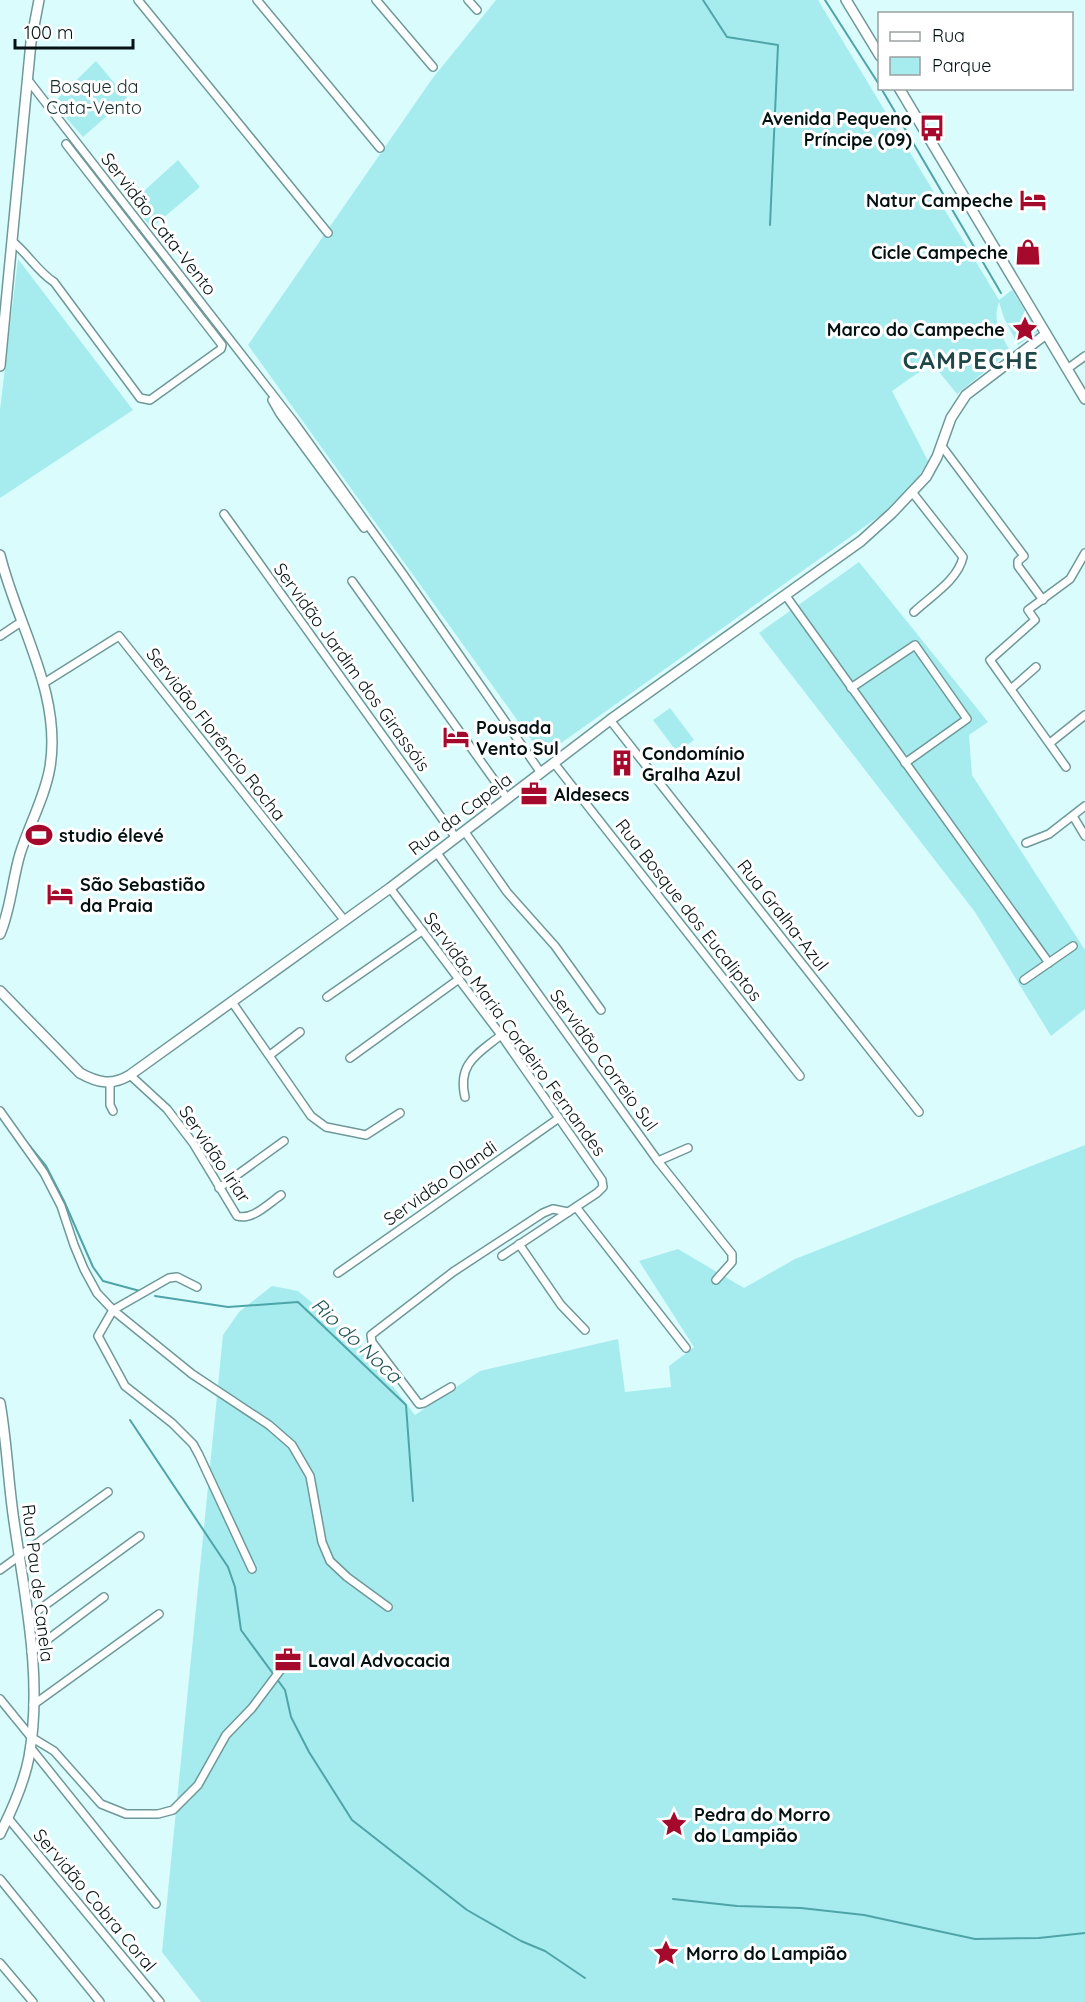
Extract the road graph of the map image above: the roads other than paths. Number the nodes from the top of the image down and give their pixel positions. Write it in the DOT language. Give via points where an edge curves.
graph roads {
  1 [pos="39,0"];
  2 [pos="138,0"];
  3 [pos="257,0"];
  4 [pos="376,0"];
  5 [pos="468,0"];
  6 [pos="846,0"];
  7 [pos="477,10"];
  8 [pos="878,54"];
  9 [pos="433,67"];
  10 [pos="28,81"];
  11 [pos="900,90"];
  12 [pos="66,144"];
  13 [pos="380,148"];
  14 [pos="328,233"];
  15 [pos="13,242"];
  16 [pos="178,274"];
  17 [pos="171,279"];
  18 [pos="1046,333"];
  19 [pos="1085,356"];
  20 [pos="0,366"];
  21 [pos="1067,369"];
  22 [pos="1085,399"];
  23 [pos="941,445"];
  24 [pos="912,492"];
  25 [pos="224,514"];
  26 [pos="1085,554"];
  27 [pos="0,555"];
  28 [pos="352,581"];
  29 [pos="786,596"];
  30 [pos="1043,600"];
  31 [pos="914,612"];
  32 [pos="21,622"];
  33 [pos="0,636"];
  34 [pos="1035,667"];
  35 [pos="44,684"];
  36 [pos="851,687"];
  37 [pos="1011,689"];
  38 [pos="1085,715"];
  39 [pos="610,720"];
  40 [pos="1050,743"];
  41 [pos="554,763"];
  42 [pos="905,763"];
  43 [pos="1066,767"];
  44 [pos="541,773"];
  45 [pos="507,798"];
  46 [pos="1085,806"];
  47 [pos="1073,816"];
  48 [pos="465,832"];
  49 [pos="1085,836"];
  50 [pos="456,838"];
  51 [pos="1026,843"];
  52 [pos="436,853"];
  53 [pos="390,888"];
  54 [pos="345,921"];
  55 [pos="422,931"];
  56 [pos="0,934"];
  57 [pos="1073,946"];
  58 [pos="1049,963"];
  59 [pos="459,979"];
  60 [pos="1024,980"];
  61 [pos="0,991"];
  62 [pos="327,997"];
  63 [pos="232,1002"];
  64 [pos="601,1010"];
  65 [pos="300,1032"];
  66 [pos="501,1035"];
  67 [pos="270,1055"];
  68 [pos="350,1058"];
  69 [pos="130,1075"];
  70 [pos="800,1076"];
  71 [pos="110,1083"];
  72 [pos="465,1097"];
  73 [pos="0,1111"];
  74 [pos="113,1111"];
  75 [pos="919,1112"];
  76 [pos="400,1113"];
  77 [pos="559,1118"];
  78 [pos="284,1141"];
  79 [pos="688,1148"];
  80 [pos="658,1161"];
  81 [pos="219,1188"];
  82 [pos="281,1195"];
  83 [pos="576,1207"];
  84 [pos="568,1212"];
  85 [pos="519,1244"];
  86 [pos="501,1256"];
  87 [pos="338,1273"];
  88 [pos="716,1280"];
  89 [pos="197,1287"];
  90 [pos="113,1310"];
  91 [pos="585,1330"];
  92 [pos="686,1348"];
  93 [pos="451,1388"];
  94 [pos="0,1403"];
  95 [pos="108,1492"];
  96 [pos="140,1536"];
  97 [pos="20,1556"];
  98 [pos="252,1569"];
  99 [pos="0,1570"];
  100 [pos="104,1597"];
  101 [pos="388,1607"];
  102 [pos="159,1614"];
  103 [pos="29,1617"];
  104 [pos="31,1652"];
  105 [pos="282,1668"];
  106 [pos="0,1700"];
  107 [pos="33,1705"];
  108 [pos="31,1742"];
  109 [pos="8,1818"];
  110 [pos="0,1834"];
  111 [pos="0,1879"];
  112 [pos="156,1904"];
  113 [pos="0,1963"];
  114 [pos="33,2002"];
  115 [pos="100,2002"];
  116 [pos="160,2002"];
  1 -- 10 [label="main road"];
  2 -- 14 [label="street"];
  3 -- 13 [label="street"];
  4 -- 9 [label="street"];
  5 -- 7 [label="street"];
  6 -- 8 [label="main road"];
  10 -- 15 [label="main road"];
  10 -- 16 [label="street, Servidão Cata-Vento"];
  11 -- 18 [label="main road"];
  12 -- 17 [label="street"];
  15 -- 17 [label="street" via="54,282 145,401 218,352 222,345"];
  15 -- 20 [label="main road"];
  16 -- 17 [label="street"];
  16 -- 44 [label="street, Servidão Cata-Vento" via="382,552 403,574"];
  18 -- 21 [label="main road"];
  18 -- 23 [label="main road, Rua da Capela" via="966,395 956,408"];
  19 -- 21 [label="street"];
  21 -- 22 [label="main road"];
  23 -- 24 [label="main road, Rua da Capela" via="932,467"];
  23 -- 30 [label="street" via="1024,556 1018,566"];
  24 -- 29 [label="main road, Rua da Capela" via="861,541"];
  24 -- 31 [label="street" via="963,557 954,576"];
  25 -- 50 [label="street, Servidão Jardim dos Girassóis"];
  26 -- 30 [label="street" via="1070,579"];
  27 -- 32 [label="main road"];
  28 -- 45 [label="street"];
  29 -- 36 [label="street"];
  29 -- 39 [label="main road, Rua da Capela"];
  30 -- 37 [label="street" via="1028,610 1035,620 990,660"];
  32 -- 33 [label="street"];
  32 -- 35 [label="main road"];
  34 -- 37 [label="street"];
  35 -- 54 [label="street, Servidão Florêncio Rocha" via="119,636"];
  35 -- 56 [label="main road" via="52,726 50,765"];
  36 -- 42 [label="street"];
  36 -- 42 [label="street" via="915,645 922,654 967,718"];
  37 -- 40 [label="street"];
  38 -- 40 [label="street"];
  39 -- 41 [label="main road, Rua da Capela"];
  39 -- 75 [label="street, Rua Gralha-Azul"];
  40 -- 43 [label="street"];
  41 -- 44 [label="main road, Rua da Capela"];
  41 -- 70 [label="street, Rua Bosque dos Eucaliptos"];
  42 -- 58 [label="street"];
  44 -- 45 [label="main road, Rua da Capela"];
  45 -- 48 [label="main road, Rua da Capela"];
  46 -- 47 [label="street"];
  47 -- 49 [label="street"];
  47 -- 51 [label="street" via="1049,834"];
  48 -- 50 [label="main road, Rua da Capela"];
  48 -- 64 [label="street" via="507,892 555,946"];
  50 -- 52 [label="main road, Rua da Capela"];
  52 -- 53 [label="main road, Rua da Capela"];
  52 -- 80 [label="street, Servidão Correio Sul"];
  53 -- 54 [label="main road, Rua da Capela"];
  53 -- 55 [label="street, Servidão Maria Cordeiro Fernandes"];
  54 -- 63 [label="main road, Rua da Capela"];
  55 -- 59 [label="street, Servidão Maria Cordeiro Fernandes"];
  55 -- 62 [label="street"];
  57 -- 58 [label="street"];
  58 -- 60 [label="street"];
  59 -- 66 [label="street, Servidão Maria Cordeiro Fernandes"];
  59 -- 68 [label="street"];
  61 -- 71 [label="main road" via="80,1072 95,1081"];
  63 -- 67 [label="street"];
  63 -- 69 [label="main road, Rua da Capela"];
  65 -- 67 [label="street"];
  66 -- 72 [label="street" via="471,1060 464,1071"];
  66 -- 77 [label="street, Servidão Maria Cordeiro Fernandes"];
  67 -- 76 [label="street" via="303,1106 326,1127 366,1135"];
  69 -- 71 [label="main road, Rua da Capela"];
  69 -- 81 [label="street, Servidão Iriar" via="167,1109"];
  71 -- 74 [label="street"];
  73 -- 90 [label="street" via="44,1173 89,1279"];
  77 -- 83 [label="street, Servidão Maria Cordeiro Fernandes" via="603,1184 601,1191"];
  77 -- 87 [label="street, Servidão Olandi"];
  78 -- 81 [label="street"];
  79 -- 80 [label="street"];
  80 -- 88 [label="street, Servidão Correio Sul" via="732,1254 732,1262"];
  81 -- 82 [label="street, Servidão Iriar" via="242,1218"];
  83 -- 84 [label="street, Servidão Maria Cordeiro Fernandes"];
  83 -- 92 [label="street"];
  84 -- 85 [label="street, Servidão Maria Cordeiro Fernandes"];
  84 -- 93 [label="street" via="553,1209 543,1213 453,1272 371,1335 372,1342 419,1404"];
  85 -- 86 [label="street, Servidão Maria Cordeiro Fernandes"];
  85 -- 91 [label="street" via="561,1305"];
  89 -- 90 [label="street" via="177,1277 168,1278"];
  90 -- 98 [label="street" via="98,1336 118,1376 192,1444"];
  90 -- 101 [label="street" via="207,1386 292,1445 310,1476 322,1542 330,1561"];
  94 -- 97 [label="main road, Rua Pau de Canela"];
  95 -- 97 [label="street"];
  96 -- 103 [label="street"];
  97 -- 99 [label="street"];
  97 -- 103 [label="main road, Rua Pau de Canela"];
  100 -- 104 [label="street"];
  102 -- 107 [label="street"];
  103 -- 104 [label="main road, Rua Pau de Canela"];
  104 -- 107 [label="main road, Rua Pau de Canela"];
  105 -- 108 [label="street" via="226,1735 198,1785 179,1806 165,1813 126,1814 101,1804 54,1751 41,1742"];
  106 -- 108 [label="street"];
  107 -- 108 [label="main road, Rua Pau de Canela"];
  108 -- 109 [label="main road, Rua Pau de Canela"];
  108 -- 112 [label="street"];
  109 -- 110 [label="main road, Rua Pau de Canela"];
  109 -- 116 [label="street, Servidão Cobra Coral"];
  111 -- 115 [label="street"];
  113 -- 114 [label="street"];
}
